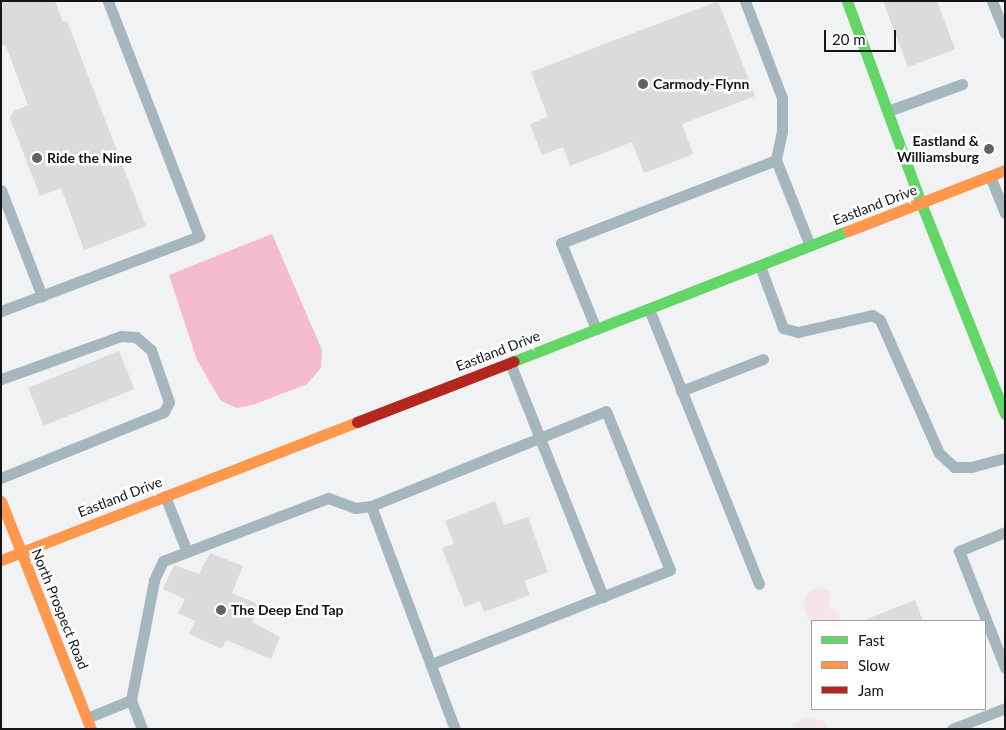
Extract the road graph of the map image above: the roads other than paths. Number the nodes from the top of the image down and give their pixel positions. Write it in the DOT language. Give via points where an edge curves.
graph roads {
  1 [pos="108,1"];
  2 [pos="745,1"];
  3 [pos="847,1"];
  4 [pos="992,1"];
  5 [pos="1005,33"];
  6 [pos="962,84"];
  7 [pos="888,111"];
  8 [pos="776,160"];
  9 [pos="1005,170"];
  10 [pos="990,176"];
  11 [pos="1,190"];
  12 [pos="921,203"];
  13 [pos="1005,213"];
  14 [pos="810,246"];
  15 [pos="760,266"];
  16 [pos="42,296"];
  17 [pos="649,309"];
  18 [pos="1,311"];
  19 [pos="596,329"];
  20 [pos="763,359"];
  21 [pos="510,363"];
  22 [pos="1,379"];
  23 [pos="681,391"];
  24 [pos="1005,414"];
  25 [pos="540,436"];
  26 [pos="1005,458"];
  27 [pos="1,478"];
  28 [pos="165,496"];
  29 [pos="1,501"];
  30 [pos="371,506"];
  31 [pos="1005,532"];
  32 [pos="21,552"];
  33 [pos="187,552"];
  34 [pos="1,560"];
  35 [pos="759,584"];
  36 [pos="603,597"];
  37 [pos="431,664"];
  38 [pos="1005,668"];
  39 [pos="131,700"];
  40 [pos="1005,708"];
  41 [pos="87,718"];
  42 [pos="91,729"];
  43 [pos="142,729"];
  44 [pos="455,729"];
  45 [pos="952,729"];
  1 -- 16 [label="lane" via="199,236"];
  2 -- 8 [label="lane" via="782,98 782,131"];
  3 -- 7 [label="main road"];
  4 -- 5 [label="lane"];
  6 -- 7 [label="lane"];
  7 -- 12 [label="main road"];
  8 -- 14 [label="lane"];
  8 -- 19 [label="lane" via="561,243"];
  9 -- 10 [label="main road, Eastland Drive"];
  10 -- 12 [label="main road, Eastland Drive"];
  10 -- 13 [label="lane"];
  11 -- 16 [label="lane"];
  12 -- 14 [label="main road, Eastland Drive"];
  12 -- 24 [label="main road"];
  14 -- 15 [label="main road, Eastland Drive"];
  15 -- 17 [label="main road, Eastland Drive"];
  15 -- 26 [label="lane" via="783,328 798,332 872,315 880,320 939,454 954,467 971,467"];
  16 -- 18 [label="lane"];
  17 -- 19 [label="main road, Eastland Drive"];
  17 -- 23 [label="lane"];
  19 -- 21 [label="main road, Eastland Drive"];
  20 -- 23 [label="lane"];
  21 -- 25 [label="lane"];
  21 -- 28 [label="main road, Eastland Drive"];
  22 -- 27 [label="lane" via="121,336 136,337 151,350 169,402 164,412"];
  23 -- 35 [label="lane"];
  25 -- 30 [label="lane"];
  25 -- 36 [label="lane"];
  25 -- 36 [label="lane" via="606,411 670,570"];
  28 -- 32 [label="main road, Eastland Drive"];
  28 -- 33 [label="lane"];
  29 -- 32 [label="main road, North Prospect Road"];
  30 -- 33 [label="lane" via="355,508 328,498"];
  30 -- 37 [label="lane"];
  31 -- 38 [label="lane" via="959,551"];
  32 -- 34 [label="main road, Eastland Drive"];
  32 -- 41 [label="main road, North Prospect Road"];
  33 -- 39 [label="lane" via="163,561 154,580"];
  36 -- 37 [label="lane"];
  37 -- 44 [label="lane"];
  39 -- 41 [label="lane"];
  39 -- 43 [label="lane"];
  40 -- 45 [label="lane"];
  41 -- 42 [label="main road, North Prospect Road"];
}
